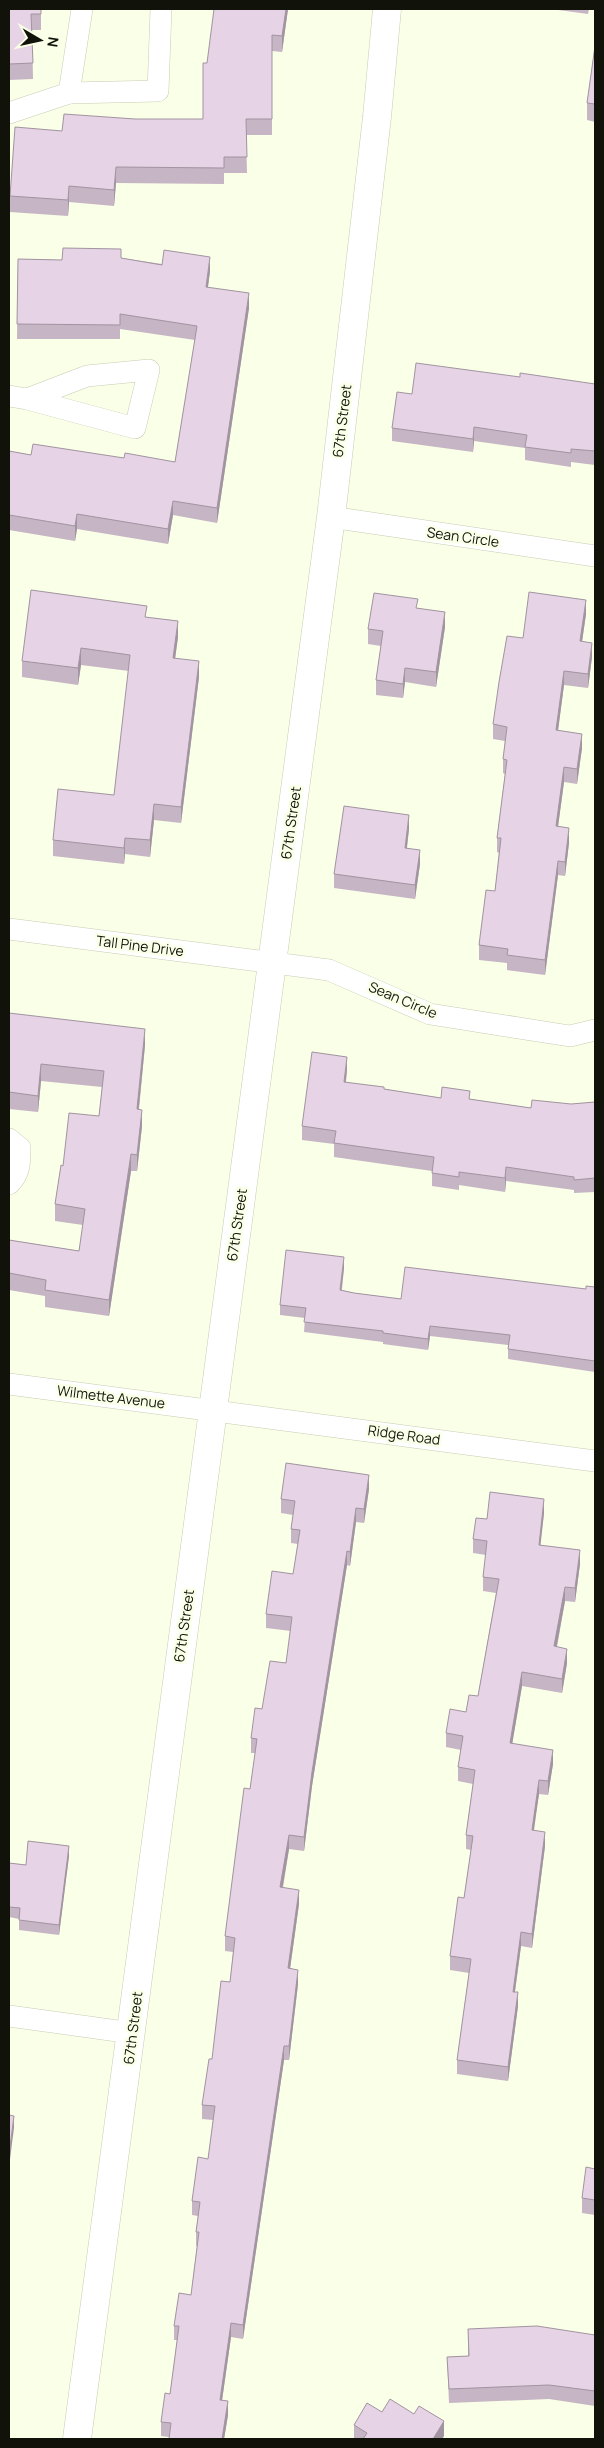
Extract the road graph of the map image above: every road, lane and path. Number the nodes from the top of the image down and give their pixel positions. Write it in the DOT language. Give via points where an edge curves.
graph roads {
  1 [pos="82,9"];
  2 [pos="161,9"];
  3 [pos="388,9"];
  4 [pos="69,93"];
  5 [pos="9,113"];
  6 [pos="18,397"];
  7 [pos="331,517"];
  8 [pos="595,556"];
  9 [pos="9,928"];
  10 [pos="272,962"];
  11 [pos="595,1030"];
  12 [pos="9,1139"];
  13 [pos="9,1184"];
  14 [pos="9,1384"];
  15 [pos="213,1410"];
  16 [pos="595,1461"];
  17 [pos="9,2016"];
  18 [pos="132,2033"];
  19 [pos="77,2439"];
  1 -- 4 [label="street"];
  2 -- 4 [label="street" via="158,91"];
  3 -- 7 [label="street, 67th Street"];
  4 -- 5 [label="street"];
  6 -- 6 [label="street" via="135,428 149,370 88,376"];
  7 -- 8 [label="street, Sean Circle"];
  7 -- 10 [label="street, 67th Street"];
  9 -- 10 [label="street, Tall Pine Drive"];
  10 -- 11 [label="street, Sean Circle" via="330,970 430,1014 570,1036"];
  10 -- 15 [label="street, 67th Street"];
  12 -- 13 [label="street" via="20,1148 20,1161 17,1174"];
  14 -- 15 [label="street, Wilmette Avenue"];
  15 -- 16 [label="street, Ridge Road"];
  15 -- 18 [label="street, 67th Street"];
  17 -- 18 [label="street"];
  18 -- 19 [label="street, 67th Street"];
}
